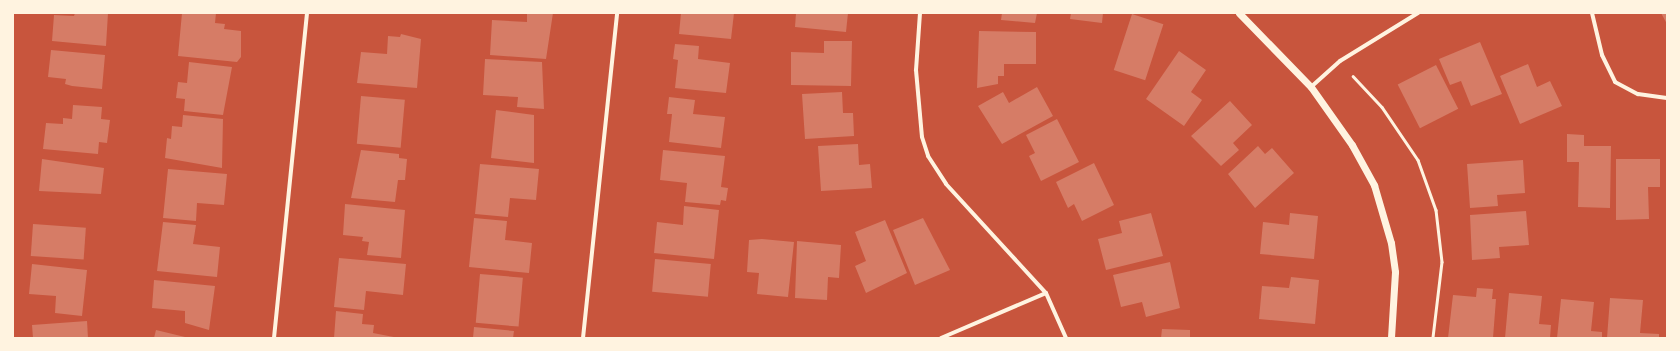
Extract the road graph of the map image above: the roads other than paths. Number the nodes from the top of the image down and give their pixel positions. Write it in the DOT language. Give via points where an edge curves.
graph roads {
  1 [pos="307,13"];
  2 [pos="616,13"];
  3 [pos="920,13"];
  4 [pos="1239,13"];
  5 [pos="1418,13"];
  6 [pos="1592,13"];
  7 [pos="1311,87"];
  8 [pos="1667,98"];
  9 [pos="1046,293"];
  10 [pos="274,338"];
  11 [pos="583,338"];
  12 [pos="941,338"];
  13 [pos="1066,338"];
  14 [pos="1392,338"];
  1 -- 10 [label="street"];
  2 -- 11 [label="street"];
  3 -- 9 [label="street" via="916,70 922,137 928,156 946,184"];
  4 -- 7 [label="street"];
  5 -- 7 [label="street" via="1340,61"];
  6 -- 8 [label="street" via="1602,55 1615,82 1638,94"];
  7 -- 14 [label="street" via="1352,145 1374,185 1384,217 1395,272"];
  9 -- 12 [label="street"];
  9 -- 13 [label="street"];
}
